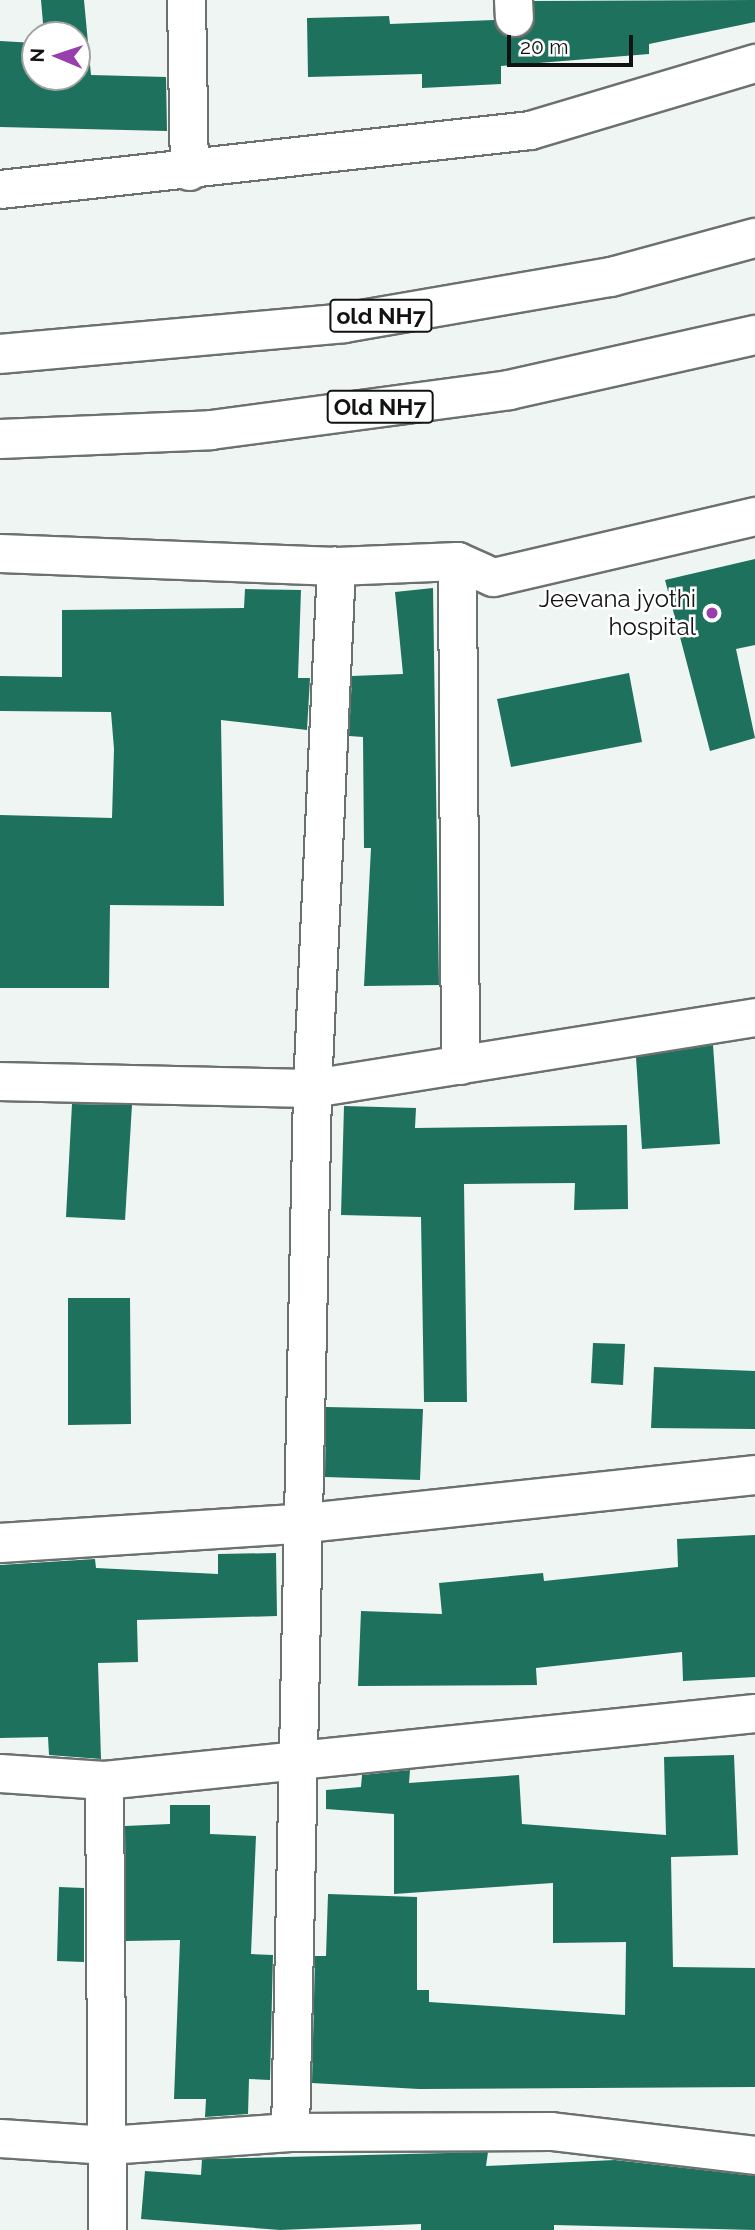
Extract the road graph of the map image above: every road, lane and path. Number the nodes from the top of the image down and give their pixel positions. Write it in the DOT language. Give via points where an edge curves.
graph roads {
  1 [pos="186,0"];
  2 [pos="755,63"];
  3 [pos="189,171"];
  4 [pos="0,189"];
  5 [pos="755,238"];
  6 [pos="755,335"];
  7 [pos="0,354"];
  8 [pos="0,439"];
  9 [pos="755,516"];
  10 [pos="0,553"];
  11 [pos="457,561"];
  12 [pos="335,566"];
  13 [pos="755,1017"];
  14 [pos="460,1065"];
  15 [pos="0,1082"];
  16 [pos="312,1087"];
  17 [pos="755,1475"];
  18 [pos="306,1523"];
  19 [pos="0,1543"];
  20 [pos="755,1713"];
  21 [pos="299,1758"];
  22 [pos="0,1773"];
  23 [pos="104,1780"];
  24 [pos="290,2132"];
  25 [pos="0,2138"];
  26 [pos="108,2145"];
  27 [pos="755,2155"];
  28 [pos="107,2230"];
  1 -- 3 [label="street"];
  2 -- 3 [label="street" via="530,130"];
  3 -- 4 [label="street"];
  5 -- 7 [label="main road, old NH7" via="611,277 344,323"];
  6 -- 8 [label="main road, Old NH7" via="496,391 211,430"];
  9 -- 11 [label="street" via="493,577"];
  10 -- 12 [label="street"];
  11 -- 12 [label="street"];
  11 -- 14 [label="street"];
  12 -- 16 [label="street"];
  13 -- 14 [label="street"];
  14 -- 16 [label="street"];
  15 -- 16 [label="street"];
  16 -- 18 [label="street"];
  17 -- 18 [label="main road"];
  18 -- 19 [label="main road"];
  18 -- 21 [label="street"];
  20 -- 21 [label="street"];
  21 -- 23 [label="street"];
  21 -- 24 [label="street"];
  22 -- 23 [label="street"];
  23 -- 26 [label="street"];
  24 -- 26 [label="street"];
  24 -- 27 [label="street" via="551,2131"];
  25 -- 26 [label="street"];
  26 -- 28 [label="street"];
}
